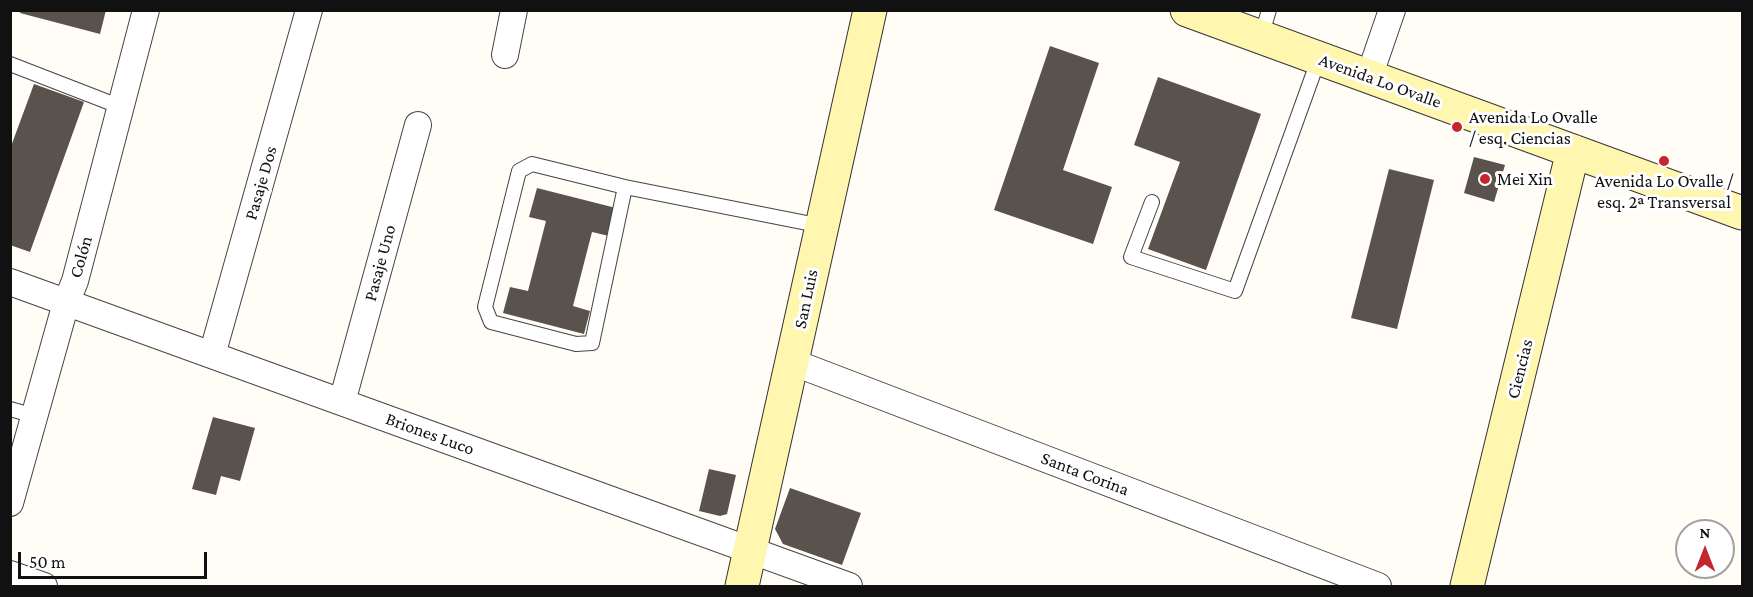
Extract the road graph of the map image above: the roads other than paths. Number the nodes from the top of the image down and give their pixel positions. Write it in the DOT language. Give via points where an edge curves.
graph roads {
  1 [pos="146,10"];
  2 [pos="309,10"];
  3 [pos="514,10"];
  4 [pos="870,10"];
  5 [pos="1187,10"];
  6 [pos="1392,10"];
  7 [pos="1265,24"];
  8 [pos="505,55"];
  9 [pos="1319,58"];
  10 [pos="10,64"];
  11 [pos="1369,77"];
  12 [pos="121,107"];
  13 [pos="418,125"];
  14 [pos="1573,151"];
  15 [pos="625,186"];
  16 [pos="1152,202"];
  17 [pos="1743,213"];
  18 [pos="822,226"];
  19 [pos="10,282"];
  20 [pos="66,303"];
  21 [pos="212,356"];
  22 [pos="792,362"];
  23 [pos="342,402"];
  24 [pos="10,409"];
  25 [pos="35,416"];
  26 [pos="10,503"];
  27 [pos="751,549"];
  28 [pos="10,574"];
  29 [pos="44,586"];
  30 [pos="742,586"];
  31 [pos="849,586"];
  32 [pos="1378,586"];
  33 [pos="1467,586"];
  1 -- 12 [label="street, Colón"];
  2 -- 21 [label="street, Pasaje Dos"];
  3 -- 8 [label="street"];
  4 -- 18 [label="street, San Luis"];
  5 -- 7 [label="street, Avenida Lo Ovalle"];
  6 -- 11 [label="street"];
  7 -- 9 [label="street, Avenida Lo Ovalle"];
  9 -- 11 [label="street, Avenida Lo Ovalle"];
  9 -- 16 [label="lane" via="1235,291 1131,257"];
  10 -- 12 [label="lane"];
  11 -- 14 [label="street, Avenida Lo Ovalle"];
  12 -- 20 [label="street, Colón"];
  13 -- 23 [label="street, Pasaje Uno"];
  14 -- 17 [label="street, Avenida Lo Ovalle"];
  14 -- 33 [label="street, Ciencias"];
  15 -- 15 [label="lane" via="532,164 519,171 485,307 491,322 576,344 592,343"];
  15 -- 18 [label="lane"];
  18 -- 22 [label="street, San Luis"];
  19 -- 20 [label="street, Briones Luco"];
  20 -- 21 [label="street, Briones Luco"];
  20 -- 25 [label="street, Colón"];
  21 -- 23 [label="street, Briones Luco"];
  22 -- 27 [label="street, San Luis"];
  22 -- 32 [label="street, Santa Corina"];
  23 -- 27 [label="street, Briones Luco"];
  24 -- 25 [label="lane"];
  25 -- 26 [label="street, Colón"];
  27 -- 30 [label="street, San Luis"];
  27 -- 31 [label="street, Briones Luco"];
  28 -- 29 [label="street"];
}
